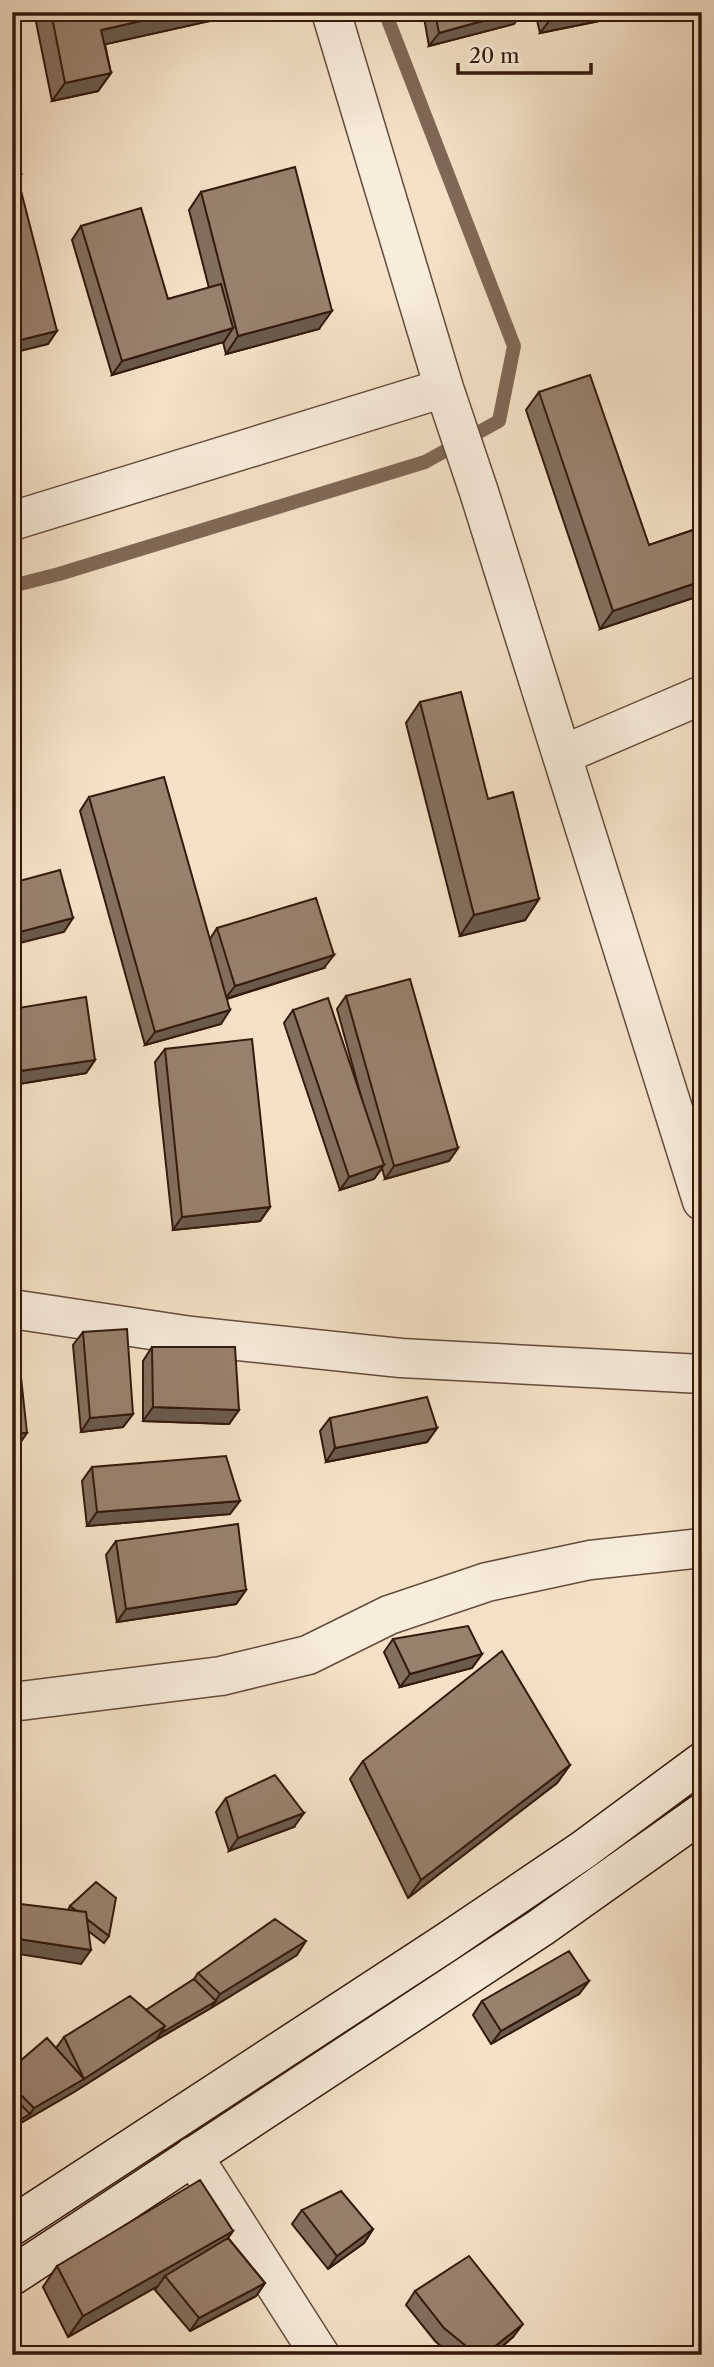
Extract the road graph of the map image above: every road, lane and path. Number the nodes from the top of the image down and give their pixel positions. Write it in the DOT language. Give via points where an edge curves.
graph roads {
  1 [pos="331,12"];
  2 [pos="444,388"];
  3 [pos="12,522"];
  4 [pos="702,695"];
  5 [pos="562,755"];
  6 [pos="702,1201"];
  7 [pos="12,1309"];
  8 [pos="702,1374"];
  9 [pos="702,1548"];
  10 [pos="12,1702"];
  11 [pos="702,1762"];
  12 [pos="702,1813"];
  13 [pos="193,2156"];
  14 [pos="12,2226"];
  15 [pos="12,2276"];
  16 [pos="320,2355"];
  1 -- 2 [label="street"];
  2 -- 3 [label="street"];
  2 -- 5 [label="street"];
  4 -- 5 [label="street"];
  5 -- 6 [label="street"];
  7 -- 8 [label="street" via="191,1336 388,1357"];
  9 -- 10 [label="street" via="590,1560 487,1582 389,1615 309,1655 221,1676"];
  11 -- 14 [label="street" via="447,1942"];
  12 -- 13 [label="street" via="540,1928"];
  13 -- 15 [label="street"];
  13 -- 16 [label="street"];
}
